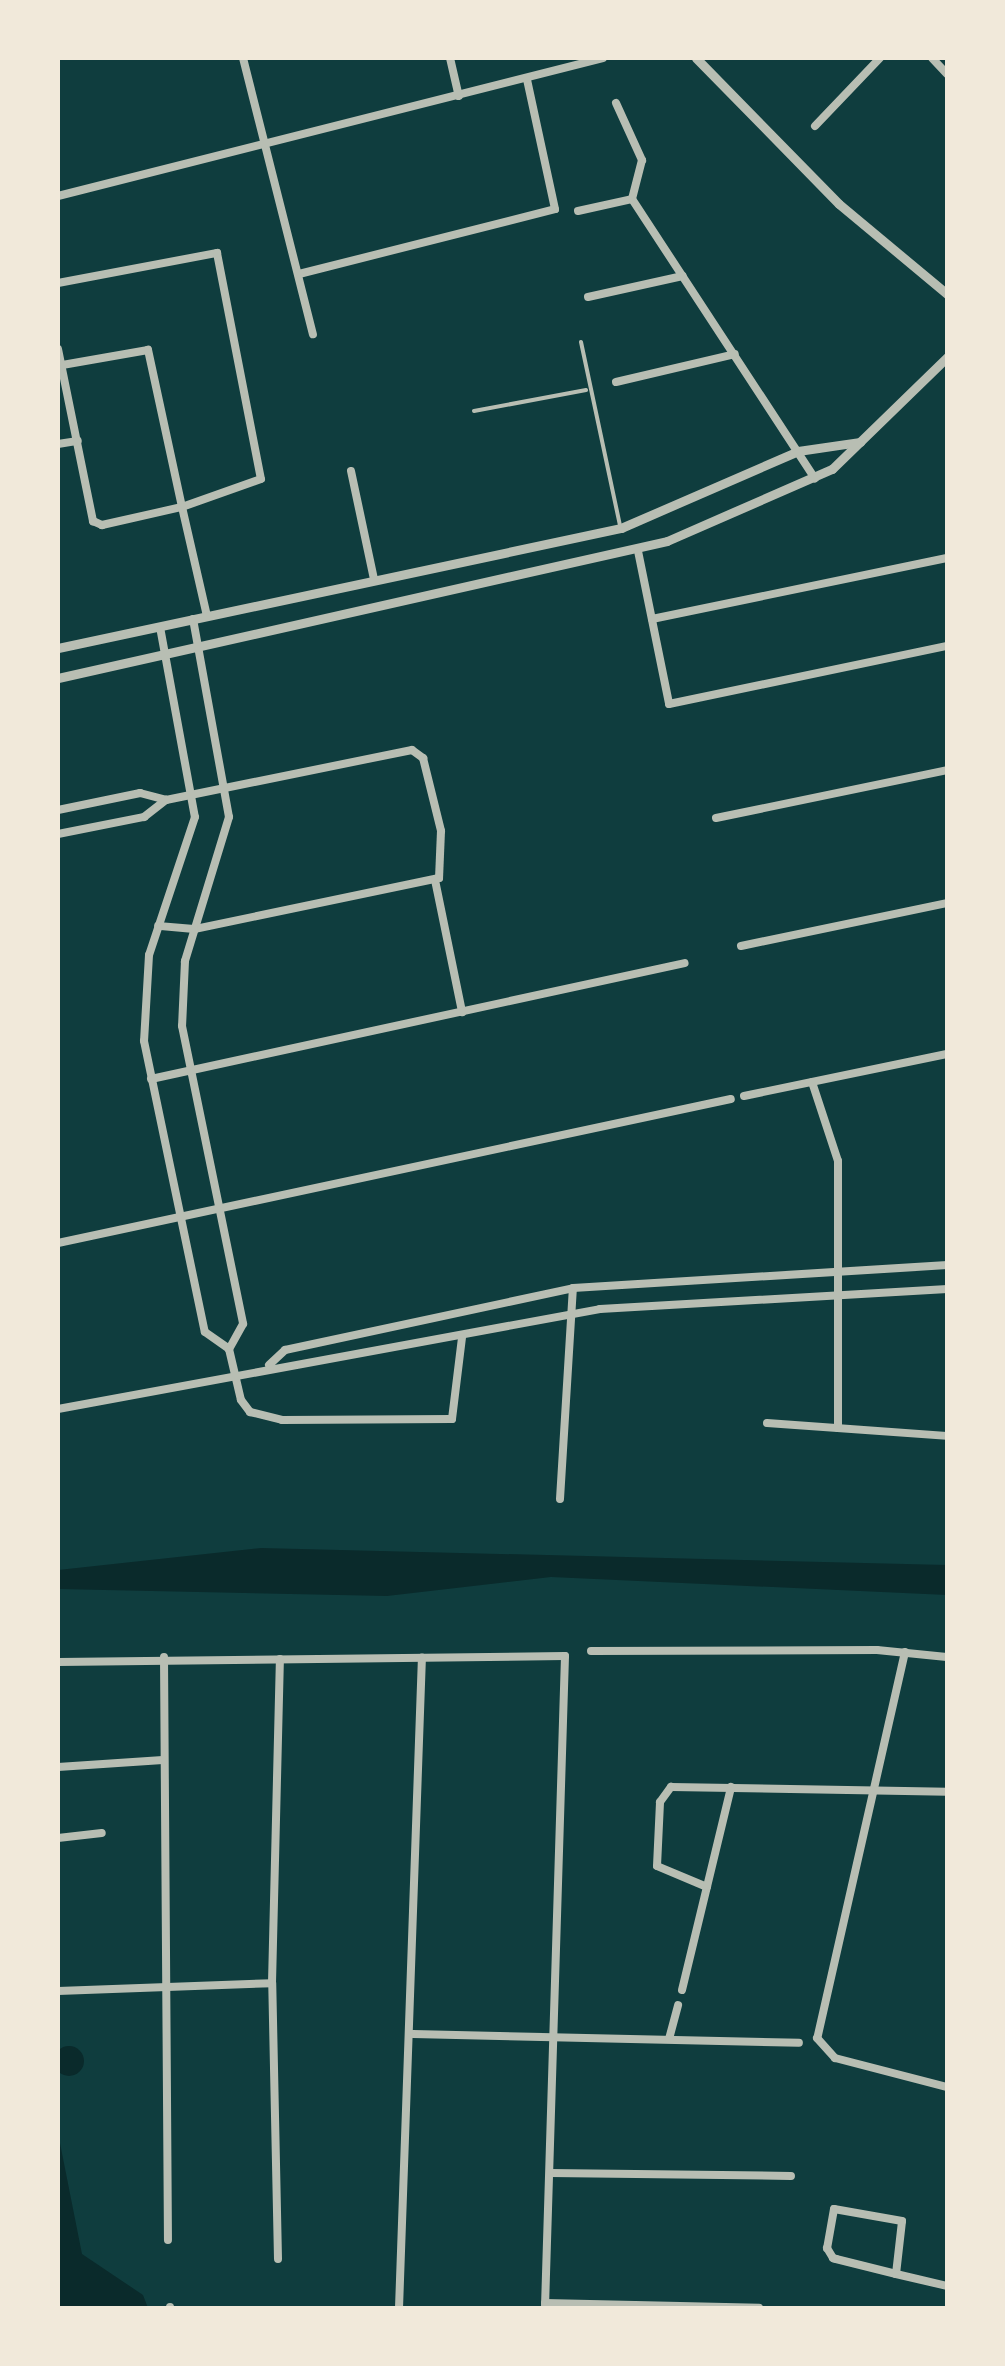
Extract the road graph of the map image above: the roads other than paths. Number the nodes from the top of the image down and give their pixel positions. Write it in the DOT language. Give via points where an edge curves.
graph roads {
  1 [pos="243,58"];
  2 [pos="450,58"];
  3 [pos="603,58"];
  4 [pos="696,58"];
  5 [pos="880,58"];
  6 [pos="932,58"];
  7 [pos="947,74"];
  8 [pos="527,80"];
  9 [pos="459,96"];
  10 [pos="616,103"];
  11 [pos="815,126"];
  12 [pos="270,144"];
  13 [pos="58,196"];
  14 [pos="632,199"];
  15 [pos="578,211"];
  16 [pos="299,274"];
  17 [pos="683,276"];
  18 [pos="58,283"];
  19 [pos="947,294"];
  20 [pos="588,297"];
  21 [pos="313,334"];
  22 [pos="581,342"];
  23 [pos="58,349"];
  24 [pos="735,354"];
  25 [pos="947,357"];
  26 [pos="62,365"];
  27 [pos="616,382"];
  28 [pos="587,390"];
  29 [pos="474,411"];
  30 [pos="78,441"];
  31 [pos="863,441"];
  32 [pos="58,444"];
  33 [pos="798,451"];
  34 [pos="351,471"];
  35 [pos="815,479"];
  36 [pos="182,507"];
  37 [pos="621,528"];
  38 [pos="638,551"];
  39 [pos="947,558"];
  40 [pos="374,579"];
  41 [pos="207,616"];
  42 [pos="193,619"];
  43 [pos="652,619"];
  44 [pos="160,627"];
  45 [pos="947,646"];
  46 [pos="58,648"];
  47 [pos="200,651"];
  48 [pos="166,657"];
  49 [pos="58,678"];
  50 [pos="947,770"];
  51 [pos="226,787"];
  52 [pos="193,795"];
  53 [pos="166,800"];
  54 [pos="58,810"];
  55 [pos="716,818"];
  56 [pos="58,834"];
  57 [pos="435,880"];
  58 [pos="947,903"];
  59 [pos="158,926"];
  60 [pos="194,929"];
  61 [pos="741,946"];
  62 [pos="685,963"];
  63 [pos="462,1012"];
  64 [pos="947,1054"];
  65 [pos="189,1071"];
  66 [pos="151,1079"];
  67 [pos="812,1082"];
  68 [pos="744,1096"];
  69 [pos="731,1099"];
  70 [pos="220,1209"];
  71 [pos="180,1216"];
  72 [pos="58,1243"];
  73 [pos="947,1265"];
  74 [pos="842,1272"];
  75 [pos="573,1288"];
  76 [pos="947,1289"];
  77 [pos="841,1297"];
  78 [pos="574,1314"];
  79 [pos="462,1337"];
  80 [pos="229,1349"];
  81 [pos="269,1365"];
  82 [pos="234,1372"];
  83 [pos="58,1409"];
  84 [pos="767,1423"];
  85 [pos="838,1428"];
  86 [pos="947,1436"];
  87 [pos="560,1499"];
  88 [pos="591,1651"];
  89 [pos="905,1652"];
  90 [pos="164,1657"];
  91 [pos="422,1657"];
  92 [pos="947,1657"];
  93 [pos="280,1659"];
  94 [pos="58,1662"];
  95 [pos="163,1760"];
  96 [pos="58,1767"];
  97 [pos="873,1786"];
  98 [pos="731,1787"];
  99 [pos="947,1792"];
  100 [pos="102,1833"];
  101 [pos="58,1838"];
  102 [pos="707,1887"];
  103 [pos="272,1983"];
  104 [pos="163,1987"];
  105 [pos="682,1990"];
  106 [pos="58,1991"];
  107 [pos="678,2005"];
  108 [pos="413,2034"];
  109 [pos="557,2034"];
  110 [pos="669,2039"];
  111 [pos="799,2043"];
  112 [pos="947,2087"];
  113 [pos="550,2173"];
  114 [pos="791,2176"];
  115 [pos="168,2240"];
  116 [pos="278,2259"];
  117 [pos="896,2274"];
  118 [pos="947,2286"];
  119 [pos="545,2306"];
  120 [pos="399,2308"];
  121 [pos="759,2308"];
  1 -- 12 [label="street"];
  2 -- 9 [label="street"];
  3 -- 8 [label="street"];
  4 -- 19 [label="street" via="839,204"];
  5 -- 11 [label="street"];
  6 -- 7 [label="street"];
  8 -- 9 [label="street"];
  8 -- 16 [label="street" via="555,209"];
  9 -- 12 [label="street"];
  10 -- 14 [label="street" via="642,160"];
  12 -- 13 [label="street"];
  12 -- 16 [label="street"];
  14 -- 15 [label="street"];
  14 -- 17 [label="street"];
  16 -- 21 [label="street"];
  17 -- 20 [label="street"];
  17 -- 24 [label="street"];
  18 -- 36 [label="street" via="217,253 261,479"];
  22 -- 28 [label="lane"];
  23 -- 26 [label="street"];
  24 -- 27 [label="street"];
  24 -- 33 [label="street"];
  25 -- 31 [label="street"];
  26 -- 30 [label="street"];
  26 -- 36 [label="street" via="148,350"];
  28 -- 29 [label="lane"];
  28 -- 37 [label="lane"];
  30 -- 32 [label="street"];
  30 -- 36 [label="street" via="96,524"];
  31 -- 33 [label="street"];
  31 -- 35 [label="street"];
  33 -- 35 [label="street"];
  33 -- 37 [label="street"];
  34 -- 40 [label="street"];
  35 -- 38 [label="street"];
  36 -- 41 [label="street"];
  37 -- 40 [label="street"];
  38 -- 43 [label="street"];
  38 -- 47 [label="street"];
  39 -- 43 [label="street"];
  40 -- 41 [label="street"];
  41 -- 42 [label="street"];
  42 -- 44 [label="street"];
  42 -- 47 [label="street"];
  43 -- 45 [label="street" via="667,699 678,705"];
  44 -- 46 [label="street"];
  44 -- 48 [label="street"];
  47 -- 48 [label="street"];
  47 -- 51 [label="street"];
  48 -- 49 [label="street"];
  48 -- 52 [label="street"];
  50 -- 55 [label="street"];
  51 -- 52 [label="street"];
  51 -- 57 [label="street" via="418,752 441,831 444,872"];
  51 -- 60 [label="street" via="225,845"];
  52 -- 53 [label="street"];
  52 -- 59 [label="street" via="191,842"];
  53 -- 54 [label="street" via="140,793"];
  53 -- 56 [label="street" via="144,817"];
  57 -- 60 [label="street"];
  57 -- 63 [label="street"];
  58 -- 61 [label="street"];
  59 -- 60 [label="street"];
  59 -- 66 [label="street" via="142,995"];
  60 -- 65 [label="street" via="181,995"];
  62 -- 63 [label="street"];
  63 -- 65 [label="street"];
  64 -- 67 [label="street"];
  65 -- 66 [label="street"];
  65 -- 70 [label="street"];
  66 -- 71 [label="street"];
  67 -- 68 [label="street"];
  67 -- 74 [label="street" via="838,1161"];
  69 -- 70 [label="street"];
  70 -- 71 [label="street"];
  70 -- 80 [label="street" via="243,1324"];
  71 -- 72 [label="street"];
  71 -- 80 [label="street" via="205,1332"];
  73 -- 74 [label="street"];
  74 -- 75 [label="street"];
  74 -- 77 [label="street"];
  75 -- 78 [label="street"];
  75 -- 81 [label="street" via="285,1350"];
  76 -- 77 [label="street"];
  77 -- 78 [label="street"];
  77 -- 85 [label="street"];
  78 -- 79 [label="street"];
  78 -- 87 [label="street"];
  79 -- 81 [label="street" via="293,1369"];
  79 -- 82 [label="street" via="452,1419 265,1418 241,1400"];
  80 -- 82 [label="street"];
  81 -- 82 [label="street"];
  82 -- 83 [label="street"];
  84 -- 85 [label="street"];
  85 -- 86 [label="street"];
  88 -- 89 [label="street"];
  89 -- 92 [label="street"];
  89 -- 97 [label="street"];
  90 -- 93 [label="street"];
  90 -- 94 [label="street"];
  90 -- 95 [label="street"];
  91 -- 93 [label="street"];
  91 -- 108 [label="street"];
  91 -- 109 [label="street" via="565,1656"];
  93 -- 103 [label="street"];
  95 -- 96 [label="street"];
  95 -- 104 [label="street"];
  97 -- 98 [label="street"];
  97 -- 99 [label="street"];
  97 -- 112 [label="street" via="817,2038 835,2058"];
  98 -- 102 [label="street"];
  98 -- 102 [label="street" via="671,1787 660,1802 660,1871"];
  100 -- 101 [label="street"];
  102 -- 105 [label="street"];
  103 -- 104 [label="street"];
  103 -- 116 [label="street"];
  104 -- 106 [label="street"];
  104 -- 115 [label="street"];
  107 -- 110 [label="street"];
  108 -- 109 [label="street"];
  108 -- 120 [label="street"];
  109 -- 110 [label="street"];
  109 -- 113 [label="street"];
  110 -- 111 [label="street"];
  113 -- 114 [label="street"];
  113 -- 119 [label="street"];
  117 -- 117 [label="street" via="830,2255 834,2209 902,2221"];
  117 -- 118 [label="street"];
  119 -- 121 [label="street"];
}
